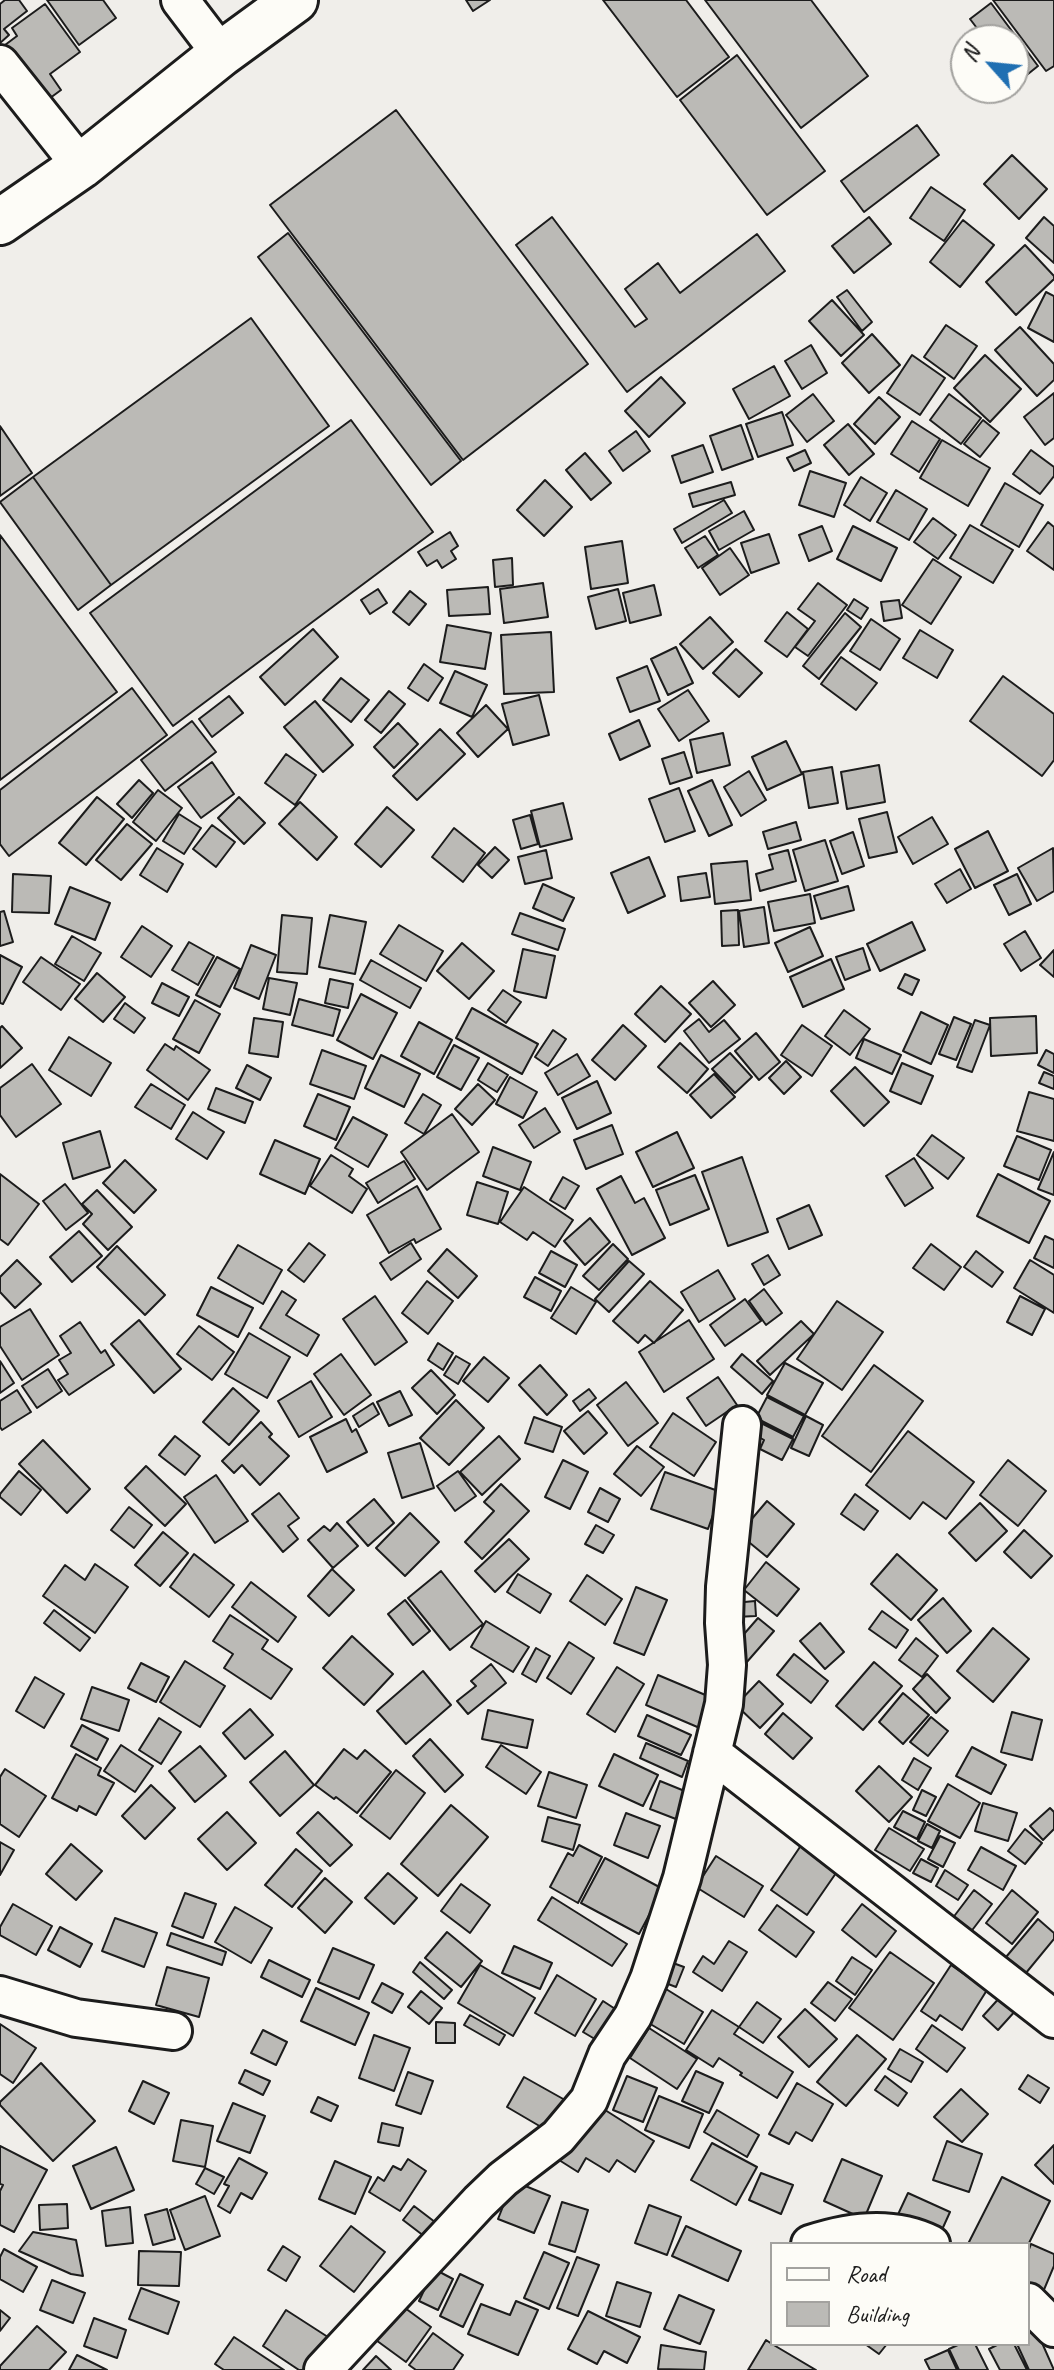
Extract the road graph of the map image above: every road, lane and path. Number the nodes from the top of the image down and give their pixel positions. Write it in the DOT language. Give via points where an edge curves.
graph roads {
  1 [pos="180,0"];
  2 [pos="295,0"];
  3 [pos="221,54"];
  4 [pos="0,64"];
  5 [pos="81,166"];
  6 [pos="0,222"];
  7 [pos="742,1425"];
  8 [pos="712,1753"];
  9 [pos="0,1995"];
  10 [pos="1054,2019"];
  11 [pos="173,2031"];
  12 [pos="816,2242"];
  13 [pos="924,2242"];
  14 [pos="1030,2304"];
  15 [pos="1054,2328"];
  16 [pos="323,2370"];
  1 -- 3 [label="street"];
  2 -- 3 [label="street"];
  3 -- 5 [label="street"];
  4 -- 5 [label="street"];
  5 -- 6 [label="street"];
  7 -- 8 [label="street" via="725,1587 724,1704"];
  8 -- 10 [label="street"];
  8 -- 16 [label="street" via="682,1878 649,1979 589,2100 558,2137 479,2202"];
  9 -- 11 [label="street" via="76,2018"];
  12 -- 13 [label="street" via="885,2231"];
  14 -- 15 [label="street"];
}
